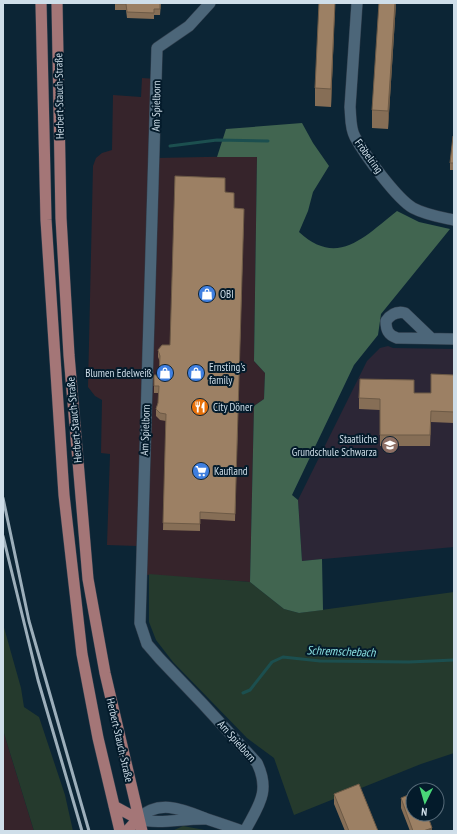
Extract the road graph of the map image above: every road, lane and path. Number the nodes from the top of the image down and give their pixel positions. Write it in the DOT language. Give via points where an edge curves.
graph roads {
  1 [pos="41,3"];
  2 [pos="57,3"];
  3 [pos="210,3"];
  4 [pos="357,3"];
  5 [pos="454,220"];
  6 [pos="431,338"];
  7 [pos="454,339"];
  8 [pos="114,806"];
  9 [pos="138,818"];
  10 [pos="206,819"];
  11 [pos="170,820"];
  12 [pos="120,831"];
  13 [pos="127,831"];
  14 [pos="142,831"];
  15 [pos="162,831"];
  16 [pos="243,831"];
  1 -- 8 [label="main road, Herbert-Stauch-Straße" via="46,220 64,495 82,654"];
  2 -- 9 [label="main road, Herbert-Stauch-Straße" via="61,226 88,578 105,673"];
  3 -- 16 [label="street, Am Spielborn" via="189,26 158,48 140,623 147,644 257,763 264,789 260,804"];
  4 -- 5 [label="street, Fröbelring" via="350,107 355,136 398,196 426,214"];
  6 -- 7 [label="street"];
  8 -- 9 [label="main road"];
  8 -- 12 [label="main road, Herbert-Stauch-Straße"];
  9 -- 10 [label="street" via="152,809 168,807"];
  9 -- 11 [label="street" via="153,822"];
  9 -- 13 [label="main road"];
  9 -- 14 [label="main road, Herbert-Stauch-Straße"];
  10 -- 11 [label="street"];
  10 -- 16 [label="street"];
  11 -- 15 [label="street"];
}
